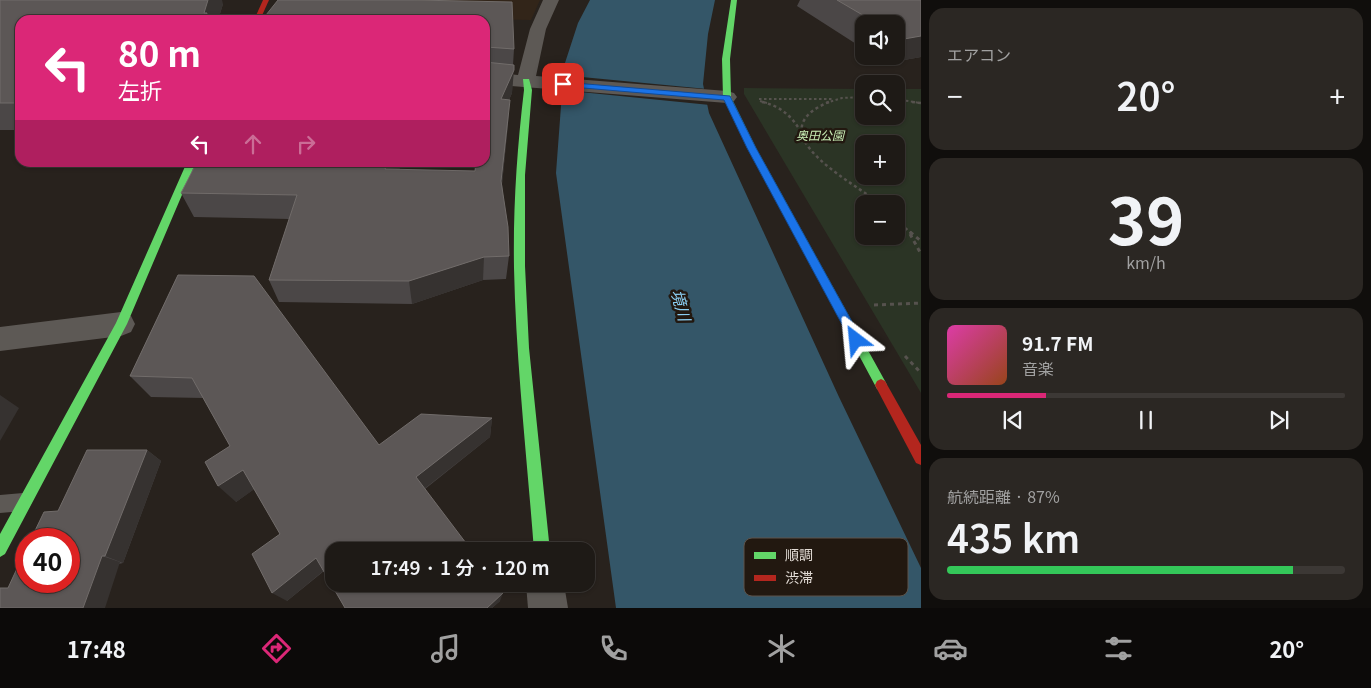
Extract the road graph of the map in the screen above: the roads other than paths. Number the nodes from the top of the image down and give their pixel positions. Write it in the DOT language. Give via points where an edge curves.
graph roads {
  1 [pos="551,0"];
  2 [pos="734,0"];
  3 [pos="265,2"];
  4 [pos="281,7"];
  5 [pos="259,15"];
  6 [pos="490,78"];
  7 [pos="526,82"];
  8 [pos="727,97"];
  9 [pos="190,167"];
  10 [pos="121,324"];
  11 [pos="0,339"];
  12 [pos="921,458"];
  13 [pos="24,502"];
  14 [pos="0,504"];
  15 [pos="541,542"];
  16 [pos="0,549"];
  17 [pos="546,592"];
  18 [pos="548,608"];
  1 -- 7 [label="street" via="540,24"];
  2 -- 8 [label="street" via="726,59"];
  3 -- 4 [label="street"];
  3 -- 5 [label="street"];
  6 -- 7 [label="street"];
  7 -- 8 [label="street"];
  7 -- 15 [label="street" via="519,227 523,326"];
  8 -- 12 [label="street" via="770,183"];
  9 -- 10 [label="street"];
  10 -- 11 [label="street"];
  10 -- 13 [label="street"];
  13 -- 14 [label="lane"];
  13 -- 16 [label="street"];
  17 -- 18 [label="street"];
}
